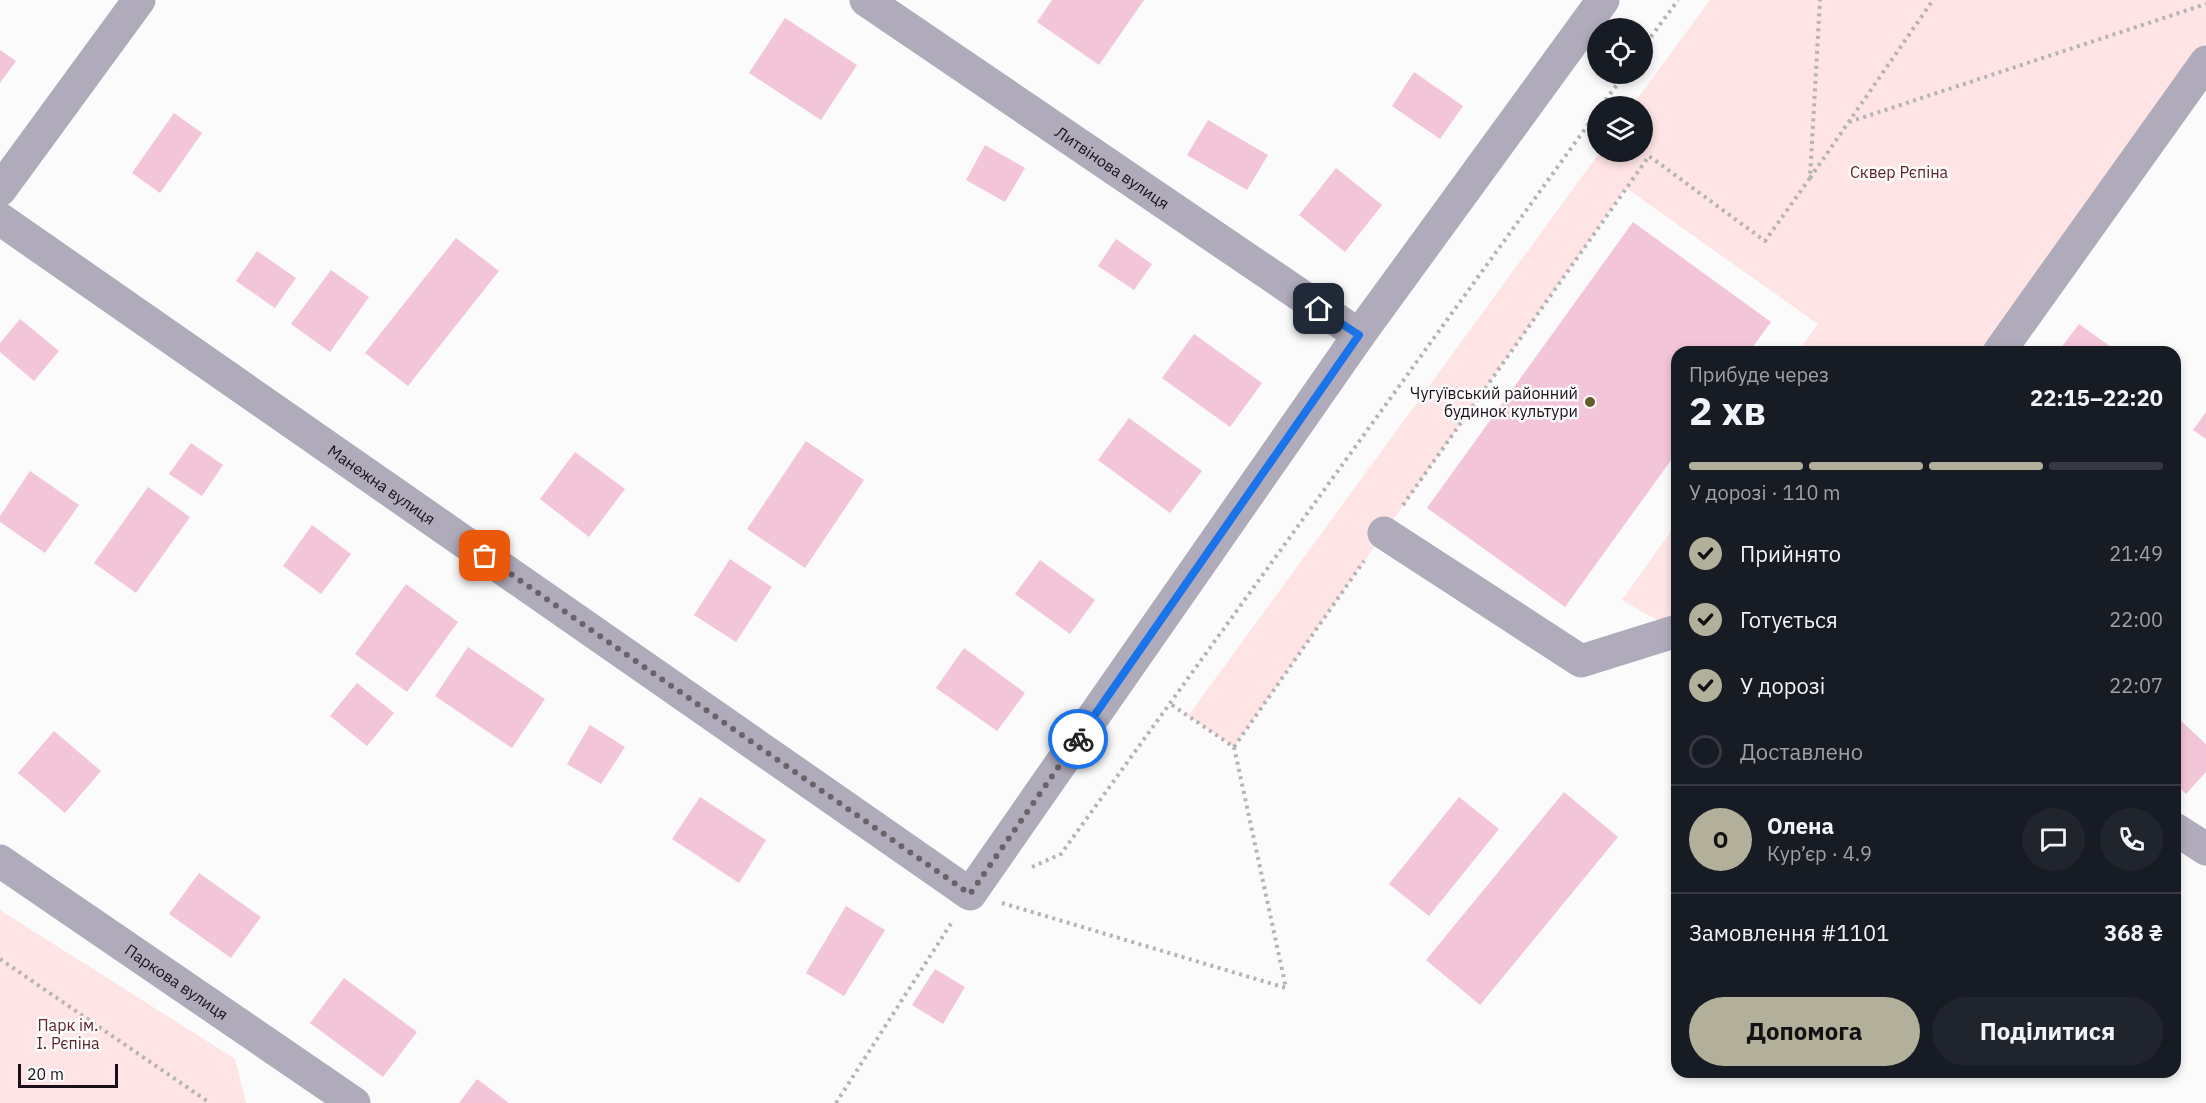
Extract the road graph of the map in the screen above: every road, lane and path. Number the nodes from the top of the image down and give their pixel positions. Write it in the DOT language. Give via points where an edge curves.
graph roads {
  1 [pos="139,0"];
  2 [pos="866,0"];
  3 [pos="1602,0"];
  4 [pos="1678,0"];
  5 [pos="1820,0"];
  6 [pos="1933,0"];
  7 [pos="2206,4"];
  8 [pos="1653,34"];
  9 [pos="2206,62"];
  10 [pos="1849,122"];
  11 [pos="1587,126"];
  12 [pos="1810,178"];
  13 [pos="0,190"];
  14 [pos="0,219"];
  15 [pos="1359,335"];
  16 [pos="2003,346"];
  17 [pos="1383,533"];
  18 [pos="1671,633"];
  19 [pos="1169,703"];
  20 [pos="1234,747"];
  21 [pos="2181,833"];
  22 [pos="2206,849"];
  23 [pos="0,861"];
  24 [pos="1031,867"];
  25 [pos="970,894"];
  26 [pos="0,959"];
  27 [pos="210,1103"];
  28 [pos="354,1103"];
  29 [pos="836,1103"];
  1 -- 13 [label="street"];
  2 -- 15 [label="street, Литвінова вулиця"];
  3 -- 15 [label="street"];
  4 -- 8 [label="path"];
  5 -- 12 [label="path"];
  6 -- 10 [label="path"];
  7 -- 10 [label="path"];
  9 -- 16 [label="street"];
  10 -- 12 [label="path"];
  11 -- 19 [label="path"];
  12 -- 17 [label="path" via="1765,241 1649,156"];
  14 -- 25 [label="street, Манежна вулиця"];
  15 -- 25 [label="street"];
  17 -- 18 [label="street" via="1581,661"];
  17 -- 20 [label="path"];
  19 -- 20 [label="path"];
  19 -- 24 [label="path" via="1061,854"];
  20 -- 25 [label="path" via="1286,988"];
  21 -- 22 [label="street"];
  23 -- 28 [label="street, Паркова вулиця"];
  25 -- 29 [label="path"];
  26 -- 27 [label="path"];
}
